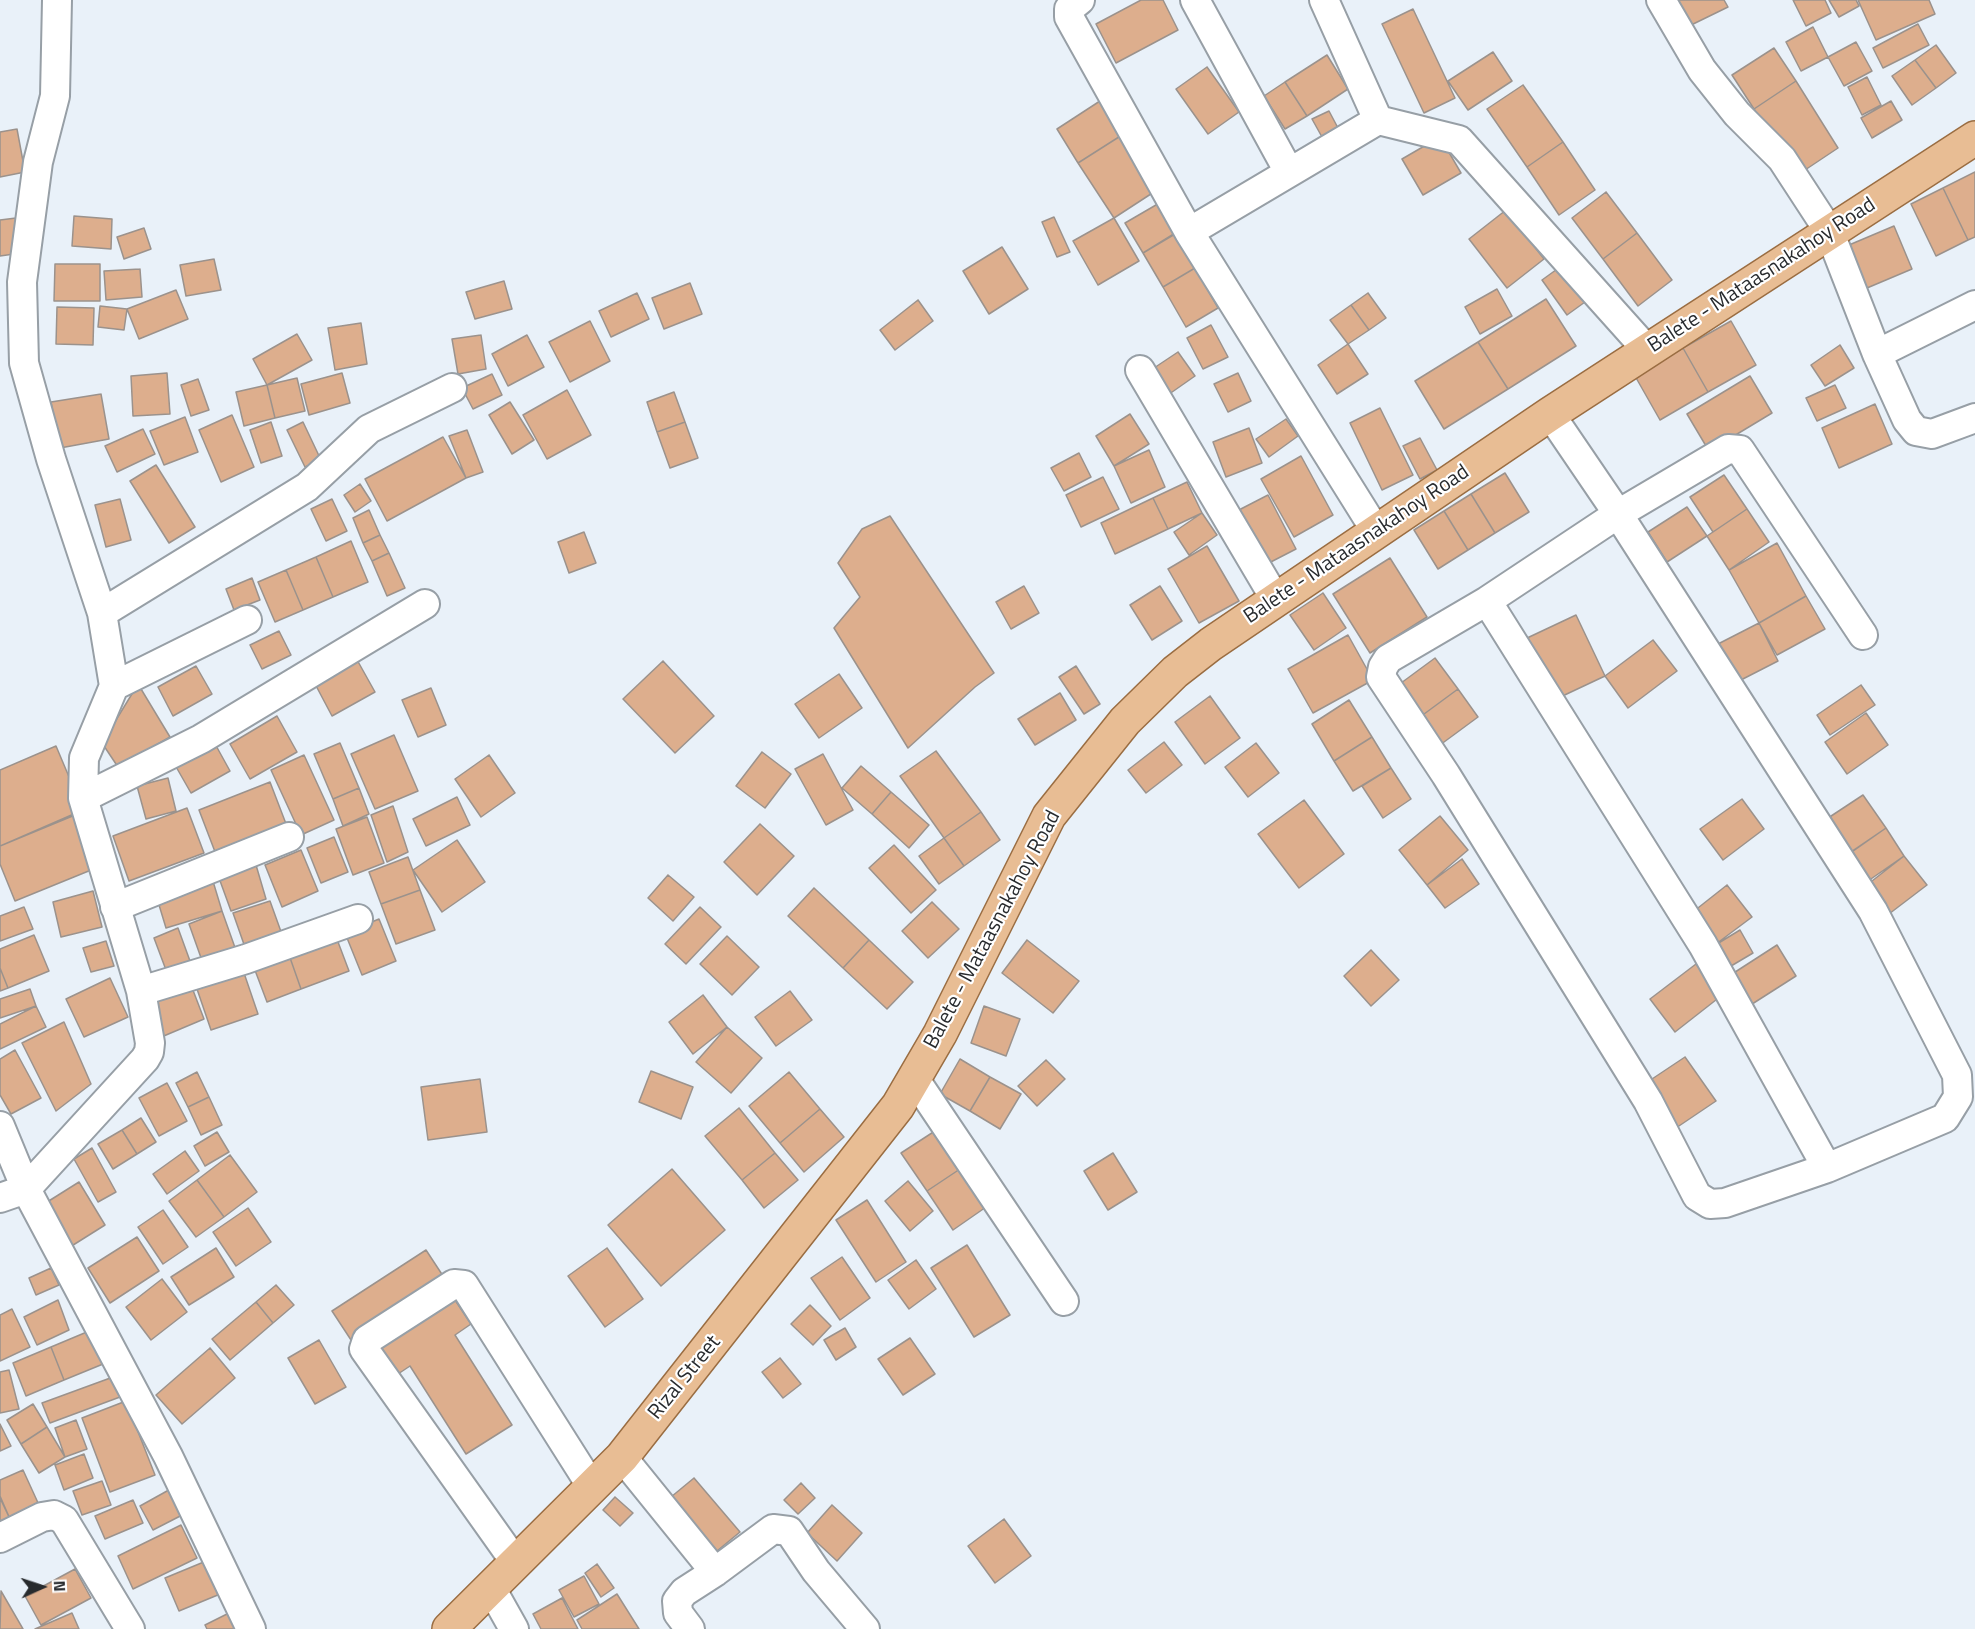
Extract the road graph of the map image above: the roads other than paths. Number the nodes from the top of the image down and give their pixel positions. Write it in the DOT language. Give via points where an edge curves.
graph roads {
  1 [pos="57,0"];
  2 [pos="1080,0"];
  3 [pos="1195,0"];
  4 [pos="1324,0"];
  5 [pos="1661,0"];
  6 [pos="1378,120"];
  7 [pos="1975,138"];
  8 [pos="1289,172"];
  9 [pos="1829,231"];
  10 [pos="1190,232"];
  11 [pos="1975,305"];
  12 [pos="1648,351"];
  13 [pos="1878,354"];
  14 [pos="1140,370"];
  15 [pos="452,388"];
  16 [pos="1550,414"];
  17 [pos="1975,418"];
  18 [pos="1618,514"];
  19 [pos="1376,531"];
  20 [pos="1276,600"];
  21 [pos="1486,601"];
  22 [pos="425,604"];
  23 [pos="102,612"];
  24 [pos="247,620"];
  25 [pos="1863,635"];
  26 [pos="114,686"];
  27 [pos="83,798"];
  28 [pos="289,837"];
  29 [pos="115,907"];
  30 [pos="358,919"];
  31 [pos="141,991"];
  32 [pos="914,1078"];
  33 [pos="898,1106"];
  34 [pos="0,1126"];
  35 [pos="1827,1168"];
  36 [pos="26,1189"];
  37 [pos="0,1198"];
  38 [pos="1064,1301"];
  39 [pos="622,1457"];
  40 [pos="592,1487"];
  41 [pos="0,1538"];
  42 [pos="516,1563"];
  43 [pos="715,1572"];
  44 [pos="491,1588"];
  45 [pos="130,1629"];
  46 [pos="251,1629"];
  47 [pos="449,1629"];
  48 [pos="514,1629"];
  49 [pos="690,1629"];
  50 [pos="865,1629"];
  1 -- 23 [label="street" via="55,96 38,162 22,282 24,363"];
  2 -- 10 [label="street" via="1069,9 1069,17"];
  3 -- 8 [label="street"];
  4 -- 6 [label="street"];
  5 -- 9 [label="street" via="1702,70 1737,114 1782,159"];
  6 -- 8 [label="street"];
  6 -- 12 [label="street" via="1459,140"];
  7 -- 9 [label="main road, Balete - Mataasnakahoy Road"];
  8 -- 10 [label="street"];
  9 -- 12 [label="main road, Balete - Mataasnakahoy Road"];
  9 -- 13 [label="street"];
  10 -- 19 [label="street"];
  11 -- 13 [label="street"];
  12 -- 16 [label="main road, Balete - Mataasnakahoy Road"];
  13 -- 17 [label="street" via="1907,420 1916,431 1932,434"];
  14 -- 20 [label="street"];
  15 -- 23 [label="street" via="369,429 307,488"];
  16 -- 18 [label="street"];
  16 -- 19 [label="main road, Balete - Mataasnakahoy Road"];
  18 -- 21 [label="street"];
  18 -- 25 [label="street" via="1728,449 1740,450"];
  18 -- 35 [label="street" via="1873,911 1958,1075 1958,1097 1945,1118"];
  19 -- 20 [label="main road, Balete - Mataasnakahoy Road"];
  20 -- 32 [label="main road, Balete - Mataasnakahoy Road" via="1175,672 1125,721 1049,816"];
  21 -- 35 [label="street" via="1703,945"];
  21 -- 35 [label="street" via="1388,659 1381,677 1648,1101 1697,1196 1710,1204 1725,1203"];
  22 -- 27 [label="street" via="201,739"];
  23 -- 26 [label="street"];
  24 -- 26 [label="street"];
  26 -- 27 [label="street" via="84,758"];
  27 -- 29 [label="street"];
  28 -- 29 [label="street"];
  29 -- 31 [label="street"];
  30 -- 31 [label="street"];
  31 -- 36 [label="street" via="150,1043 145,1059"];
  32 -- 33 [label="main road, Balete - Mataasnakahoy Road"];
  32 -- 38 [label="street"];
  33 -- 39 [label="main road, Rizal Street"];
  34 -- 36 [label="street"];
  36 -- 37 [label="street"];
  36 -- 46 [label="street" via="168,1456"];
  39 -- 40 [label="main road, Rizal Street"];
  39 -- 43 [label="street"];
  40 -- 42 [label="main road, Rizal Street"];
  40 -- 42 [label="street" via="464,1286 454,1284 367,1340 364,1349"];
  41 -- 45 [label="street" via="42,1517 54,1515 64,1520"];
  42 -- 44 [label="main road, Rizal Street"];
  43 -- 49 [label="street" via="677,1601 678,1613"];
  43 -- 50 [label="street" via="773,1529 789,1531 816,1571"];
  44 -- 47 [label="main road, Rizal Street"];
  44 -- 48 [label="street"];
}
